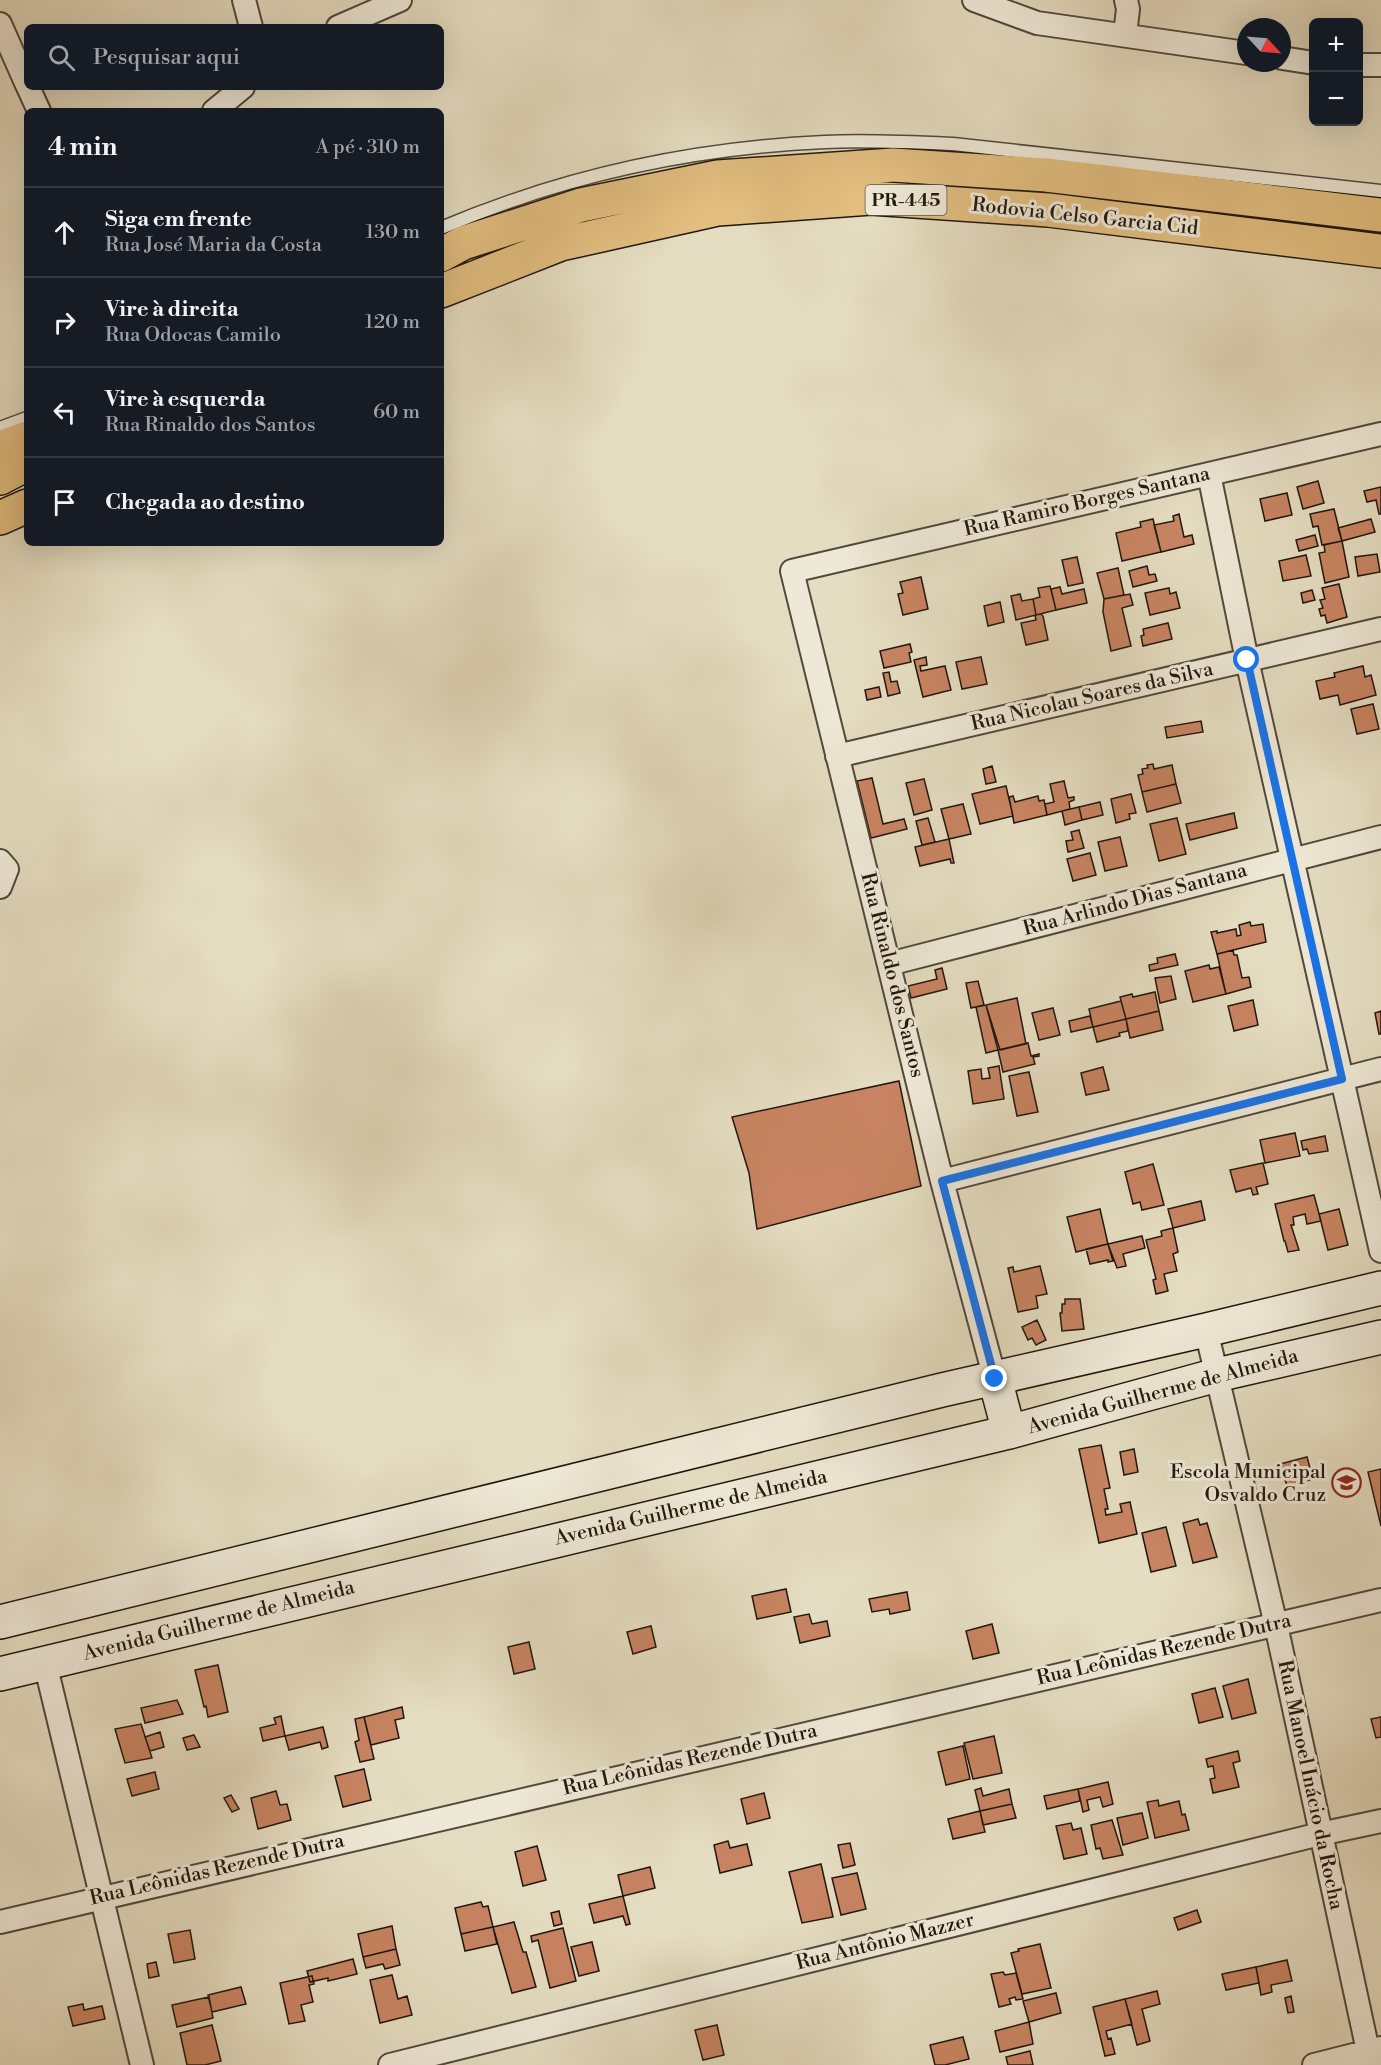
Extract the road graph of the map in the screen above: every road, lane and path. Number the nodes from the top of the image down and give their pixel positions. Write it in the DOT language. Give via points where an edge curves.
graph roads {
  1 [pos="244,0"];
  2 [pos="400,0"];
  3 [pos="974,0"];
  4 [pos="1126,0"];
  5 [pos="0,24"];
  6 [pos="250,24"];
  7 [pos="345,24"];
  8 [pos="1125,35"];
  9 [pos="1237,52"];
  10 [pos="1291,59"];
  11 [pos="1309,62"];
  12 [pos="1363,65"];
  13 [pos="1381,65"];
  14 [pos="24,79"];
  15 [pos="29,90"];
  16 [pos="239,90"];
  17 [pos="38,108"];
  18 [pos="217,108"];
  19 [pos="1381,191"];
  20 [pos="1381,215"];
  21 [pos="444,227"];
  22 [pos="1381,251"];
  23 [pos="444,253"];
  24 [pos="444,290"];
  25 [pos="24,419"];
  26 [pos="0,428"];
  27 [pos="1381,434"];
  28 [pos="24,439"];
  29 [pos="0,448"];
  30 [pos="24,466"];
  31 [pos="1209,474"];
  32 [pos="0,478"];
  33 [pos="24,507"];
  34 [pos="0,518"];
  35 [pos="792,571"];
  36 [pos="1381,629"];
  37 [pos="1247,660"];
  38 [pos="837,756"];
  39 [pos="1381,837"];
  40 [pos="1292,859"];
  41 [pos="0,861"];
  42 [pos="0,887"];
  43 [pos="889,964"];
  44 [pos="1381,1069"];
  45 [pos="1342,1079"];
  46 [pos="942,1181"];
  47 [pos="1381,1251"];
  48 [pos="1381,1288"];
  49 [pos="1206,1330"];
  50 [pos="1381,1337"];
  51 [pos="1217,1375"];
  52 [pos="995,1379"];
  53 [pos="1009,1432"];
  54 [pos="1381,1600"];
  55 [pos="0,1622"];
  56 [pos="1276,1624"];
  57 [pos="45,1663"];
  58 [pos="0,1674"];
  59 [pos="1381,1821"];
  60 [pos="1320,1834"];
  61 [pos="102,1897"];
  62 [pos="0,1922"];
  63 [pos="1374,2055"];
  64 [pos="142,2065"];
  65 [pos="390,2065"];
  66 [pos="1314,2065"];
  1 -- 6 [label="street"];
  2 -- 7 [label="street"];
  3 -- 8 [label="street" via="1037,23"];
  4 -- 8 [label="street"];
  5 -- 14 [label="street"];
  8 -- 9 [label="street"];
  10 -- 11 [label="street"];
  12 -- 13 [label="street"];
  15 -- 17 [label="street"];
  16 -- 18 [label="street"];
  19 -- 21 [label="lane" via="953,144 827,142 732,150 639,165 521,197"];
  20 -- 23 [label="highway, Rodovia Celso Garcia Cid / PR-445" via="1046,175 893,165 718,177 581,205 463,243"];
  22 -- 24 [label="highway, Rodovia Celso Garcia Cid / PR-445" via="1048,210 872,198 718,209 561,244"];
  25 -- 26 [label="lane"];
  27 -- 31 [label="street, Rua Ramiro Borges Santana"];
  28 -- 29 [label="highway"];
  30 -- 32 [label="highway"];
  31 -- 35 [label="street, Rua Ramiro Borges Santana"];
  31 -- 37 [label="street"];
  33 -- 34 [label="highway"];
  35 -- 38 [label="street, Rua Rinaldo dos Santos"];
  36 -- 37 [label="street, Rua Nicolau Soares da Silva"];
  37 -- 38 [label="street, Rua Nicolau Soares da Silva"];
  37 -- 40 [label="street"];
  38 -- 43 [label="street, Rua Rinaldo dos Santos"];
  39 -- 40 [label="street, Rua Arlindo Dias Santana"];
  40 -- 43 [label="street, Rua Arlindo Dias Santana"];
  40 -- 45 [label="street"];
  41 -- 42 [label="street" via="7,869"];
  43 -- 46 [label="street, Rua Rinaldo dos Santos"];
  44 -- 45 [label="street"];
  45 -- 46 [label="street"];
  45 -- 47 [label="street"];
  46 -- 52 [label="street, Rua Rinaldo dos Santos"];
  48 -- 49 [label="street"];
  49 -- 51 [label="street, Rua Manoel Inácio da Rocha"];
  49 -- 52 [label="street"];
  50 -- 51 [label="street, Avenida Guilherme de Almeida"];
  51 -- 53 [label="street, Avenida Guilherme de Almeida"];
  51 -- 56 [label="street, Rua Manoel Inácio da Rocha"];
  52 -- 53 [label="street"];
  52 -- 55 [label="street"];
  53 -- 57 [label="street, Avenida Guilherme de Almeida"];
  54 -- 56 [label="street, Rua Leônidas Rezende Dutra"];
  56 -- 60 [label="street, Rua Manoel Inácio da Rocha"];
  56 -- 61 [label="street, Rua Leônidas Rezende Dutra"];
  57 -- 58 [label="street, Avenida Guilherme de Almeida"];
  57 -- 61 [label="street"];
  59 -- 60 [label="street, Rua Antônio Mazzer"];
  60 -- 63 [label="street, Rua Manoel Inácio da Rocha"];
  60 -- 65 [label="street, Rua Antônio Mazzer"];
  61 -- 62 [label="street, Rua Leônidas Rezende Dutra"];
  61 -- 64 [label="street"];
  63 -- 66 [label="street"];
}
